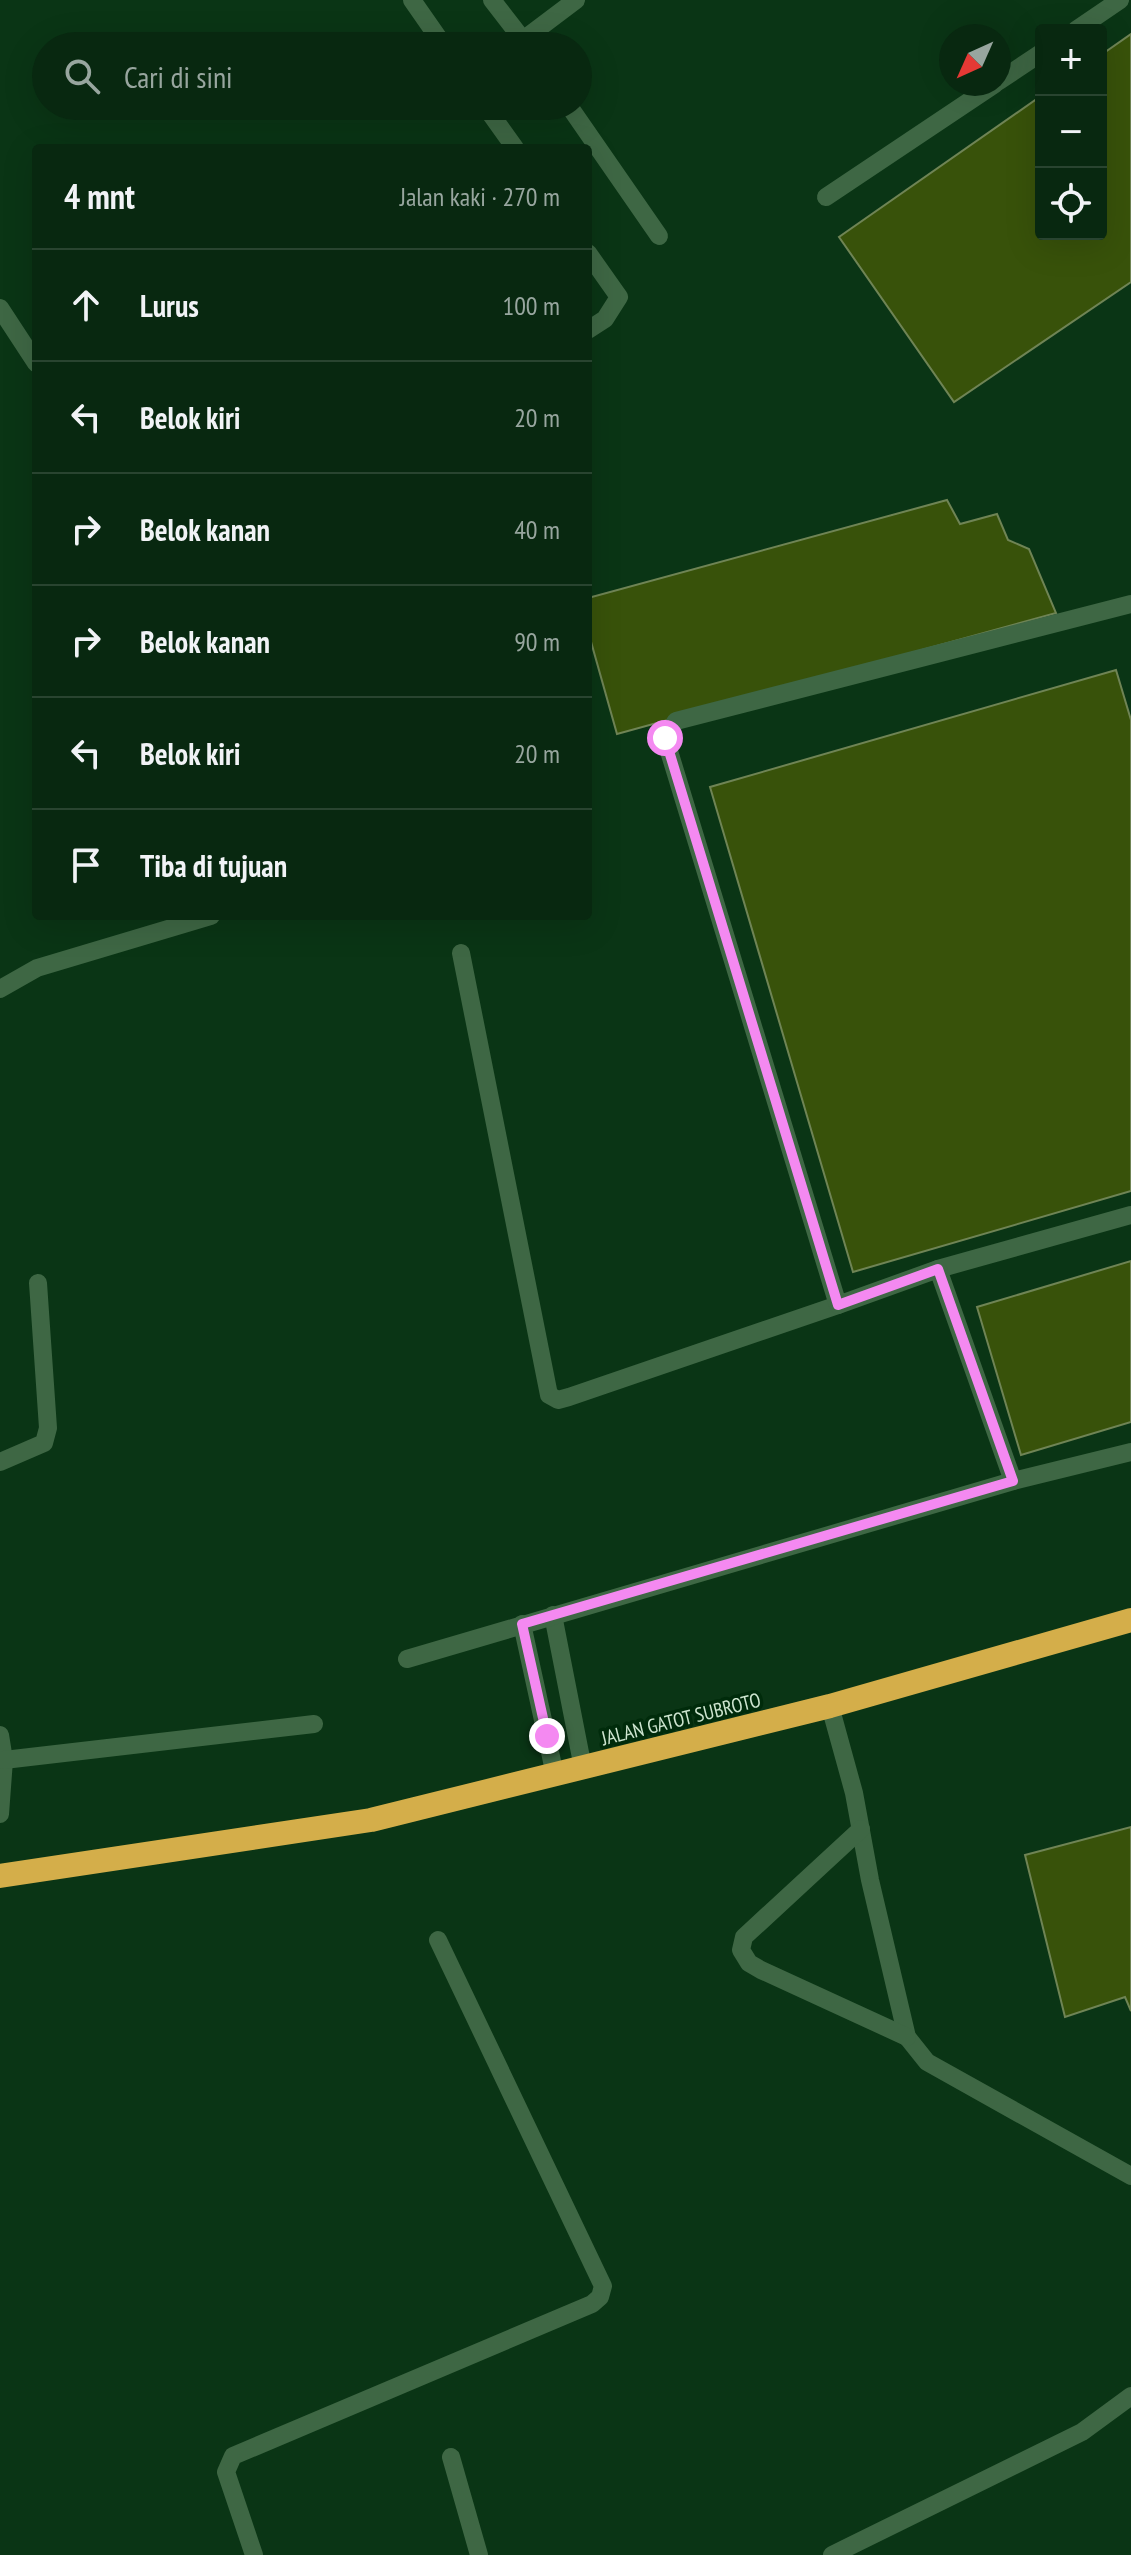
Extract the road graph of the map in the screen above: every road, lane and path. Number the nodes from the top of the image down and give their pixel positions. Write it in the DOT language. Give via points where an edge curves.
graph roads {
  1 [pos="412,0"];
  2 [pos="492,0"];
  3 [pos="576,0"];
  4 [pos="1120,0"];
  5 [pos="1085,24"];
  6 [pos="434,32"];
  7 [pos="517,32"];
  8 [pos="538,32"];
  9 [pos="1035,57"];
  10 [pos="1011,73"];
  11 [pos="978,96"];
  12 [pos="495,120"];
  13 [pos="579,120"];
  14 [pos="512,144"];
  15 [pos="826,197"];
  16 [pos="659,236"];
  17 [pos="592,259"];
  18 [pos="0,308"];
  19 [pos="592,327"];
  20 [pos="32,357"];
  21 [pos="1131,604"];
  22 [pos="198,920"];
  23 [pos="461,953"];
  24 [pos="0,989"];
  25 [pos="1131,1215"];
  26 [pos="938,1269"];
  27 [pos="38,1283"];
  28 [pos="838,1305"];
  29 [pos="1131,1452"];
  30 [pos="0,1462"];
  31 [pos="1013,1481"];
  32 [pos="553,1615"];
  33 [pos="1131,1620"];
  34 [pos="522,1624"];
  35 [pos="407,1659"];
  36 [pos="830,1706"];
  37 [pos="314,1724"];
  38 [pos="0,1735"];
  39 [pos="4,1760"];
  40 [pos="583,1768"];
  41 [pos="555,1775"];
  42 [pos="0,1814"];
  43 [pos="861,1829"];
  44 [pos="0,1876"];
  45 [pos="438,1940"];
  46 [pos="907,2037"];
  47 [pos="1131,2176"];
  48 [pos="1131,2396"];
  49 [pos="451,2457"];
  50 [pos="254,2555"];
  51 [pos="479,2555"];
  52 [pos="832,2555"];
  1 -- 6 [label="lane"];
  2 -- 7 [label="lane"];
  3 -- 8 [label="lane"];
  4 -- 5 [label="lane"];
  9 -- 10 [label="lane"];
  11 -- 15 [label="lane"];
  12 -- 14 [label="lane"];
  13 -- 16 [label="lane"];
  17 -- 19 [label="lane" via="619,297 615,308"];
  18 -- 20 [label="lane"];
  21 -- 28 [label="lane" via="676,721 667,730 667,750"];
  22 -- 24 [label="lane" via="37,968"];
  23 -- 28 [label="lane" via="549,1395 558,1400 569,1397"];
  25 -- 26 [label="lane"];
  26 -- 28 [label="lane"];
  26 -- 31 [label="lane"];
  27 -- 30 [label="lane" via="48,1428 44,1443"];
  29 -- 31 [label="lane"];
  31 -- 32 [label="lane"];
  32 -- 34 [label="lane"];
  32 -- 40 [label="lane"];
  33 -- 36 [label="highway, JALAN GATOT SUBROTO"];
  34 -- 35 [label="lane"];
  34 -- 41 [label="lane"];
  36 -- 40 [label="highway, JALAN GATOT SUBROTO"];
  36 -- 43 [label="lane"];
  37 -- 39 [label="lane"];
  38 -- 39 [label="lane"];
  39 -- 42 [label="lane"];
  40 -- 41 [label="highway, JALAN GATOT SUBROTO"];
  41 -- 44 [label="highway, JALAN GATOT SUBROTO" via="371,1820"];
  43 -- 46 [label="lane"];
  43 -- 46 [label="lane" via="744,1937 741,1950 761,1970"];
  45 -- 50 [label="lane" via="603,2286 600,2297 233,2456 226,2472"];
  46 -- 47 [label="lane" via="927,2062"];
  48 -- 52 [label="lane" via="1082,2432"];
  49 -- 51 [label="lane"];
}
